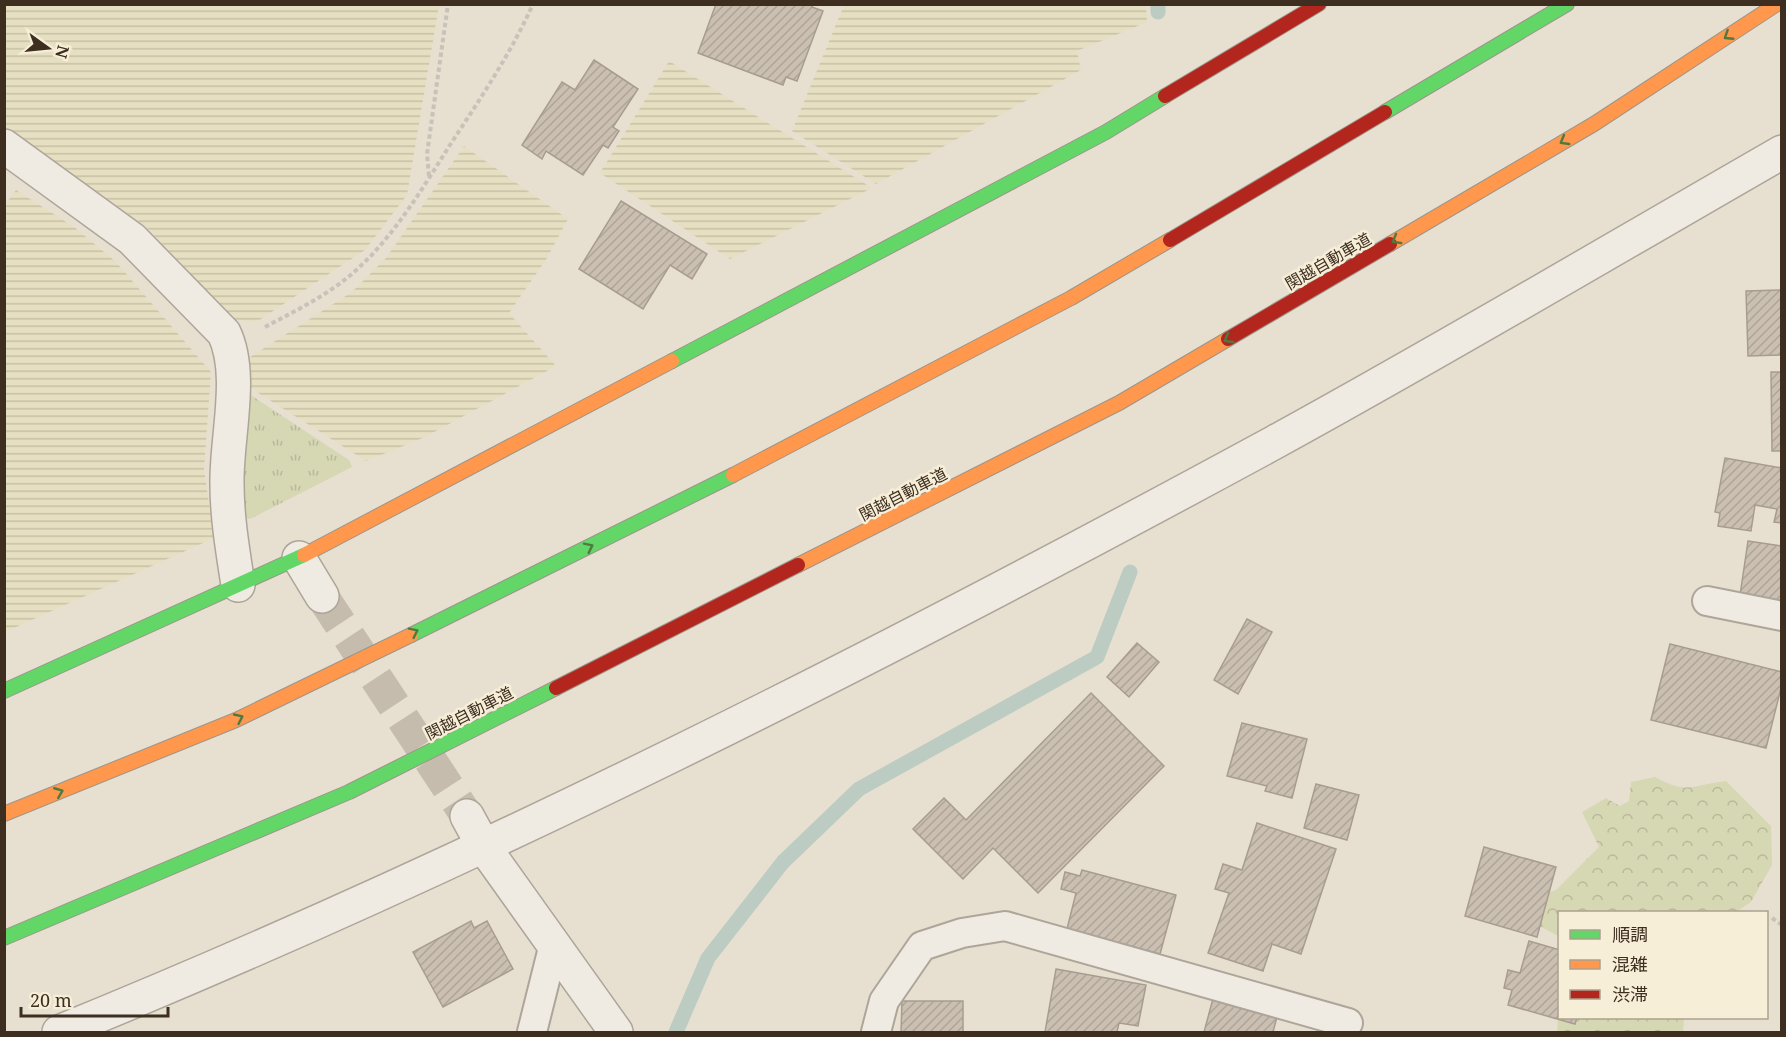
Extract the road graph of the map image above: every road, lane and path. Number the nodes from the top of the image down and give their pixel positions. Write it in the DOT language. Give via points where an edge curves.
graph roads {
  1 [pos="448,4"];
  2 [pos="533,4"];
  3 [pos="1319,4"];
  4 [pos="1567,4"];
  5 [pos="1777,4"];
  6 [pos="4,146"];
  7 [pos="1782,152"];
  8 [pos="429,177"];
  9 [pos="231,346"];
  10 [pos="299,558"];
  11 [pos="238,585"];
  12 [pos="322,596"];
  13 [pos="1707,601"];
  14 [pos="1782,616"];
  15 [pos="4,691"];
  16 [pos="4,814"];
  17 [pos="467,816"];
  18 [pos="484,847"];
  19 [pos="1772,918"];
  20 [pos="1782,925"];
  21 [pos="4,938"];
  22 [pos="554,944"];
  23 [pos="1348,1023"];
  24 [pos="59,1032"];
  25 [pos="532,1032"];
  26 [pos="615,1032"];
  27 [pos="876,1032"];
  1 -- 8 [label="path" via="427,154"];
  2 -- 8 [label="path" via="514,47"];
  3 -- 10 [label="main road" via="1106,132"];
  16 -- 4 [label="main road, one-way" via="236,720 681,502 1071,298"];
  5 -- 21 [label="main road, 関越自動車道, one-way" via="1594,123 1119,403 348,792"];
  6 -- 9 [label="street" via="132,239 193,299"];
  7 -- 18 [label="street" via="1277,440 767,710"];
  8 -- 9 [label="path" via="372,255 346,278"];
  9 -- 11 [label="street" via="233,380 226,484"];
  10 -- 11 [label="main road"];
  10 -- 12 [label="street"];
  11 -- 15 [label="main road"];
  13 -- 14 [label="lane"];
  17 -- 18 [label="street"];
  18 -- 22 [label="street"];
  18 -- 24 [label="street"];
  19 -- 20 [label="path"];
  22 -- 25 [label="lane"];
  22 -- 26 [label="street"];
  23 -- 27 [label="lane" via="1005,926 962,933 922,946 884,1001"];
}
